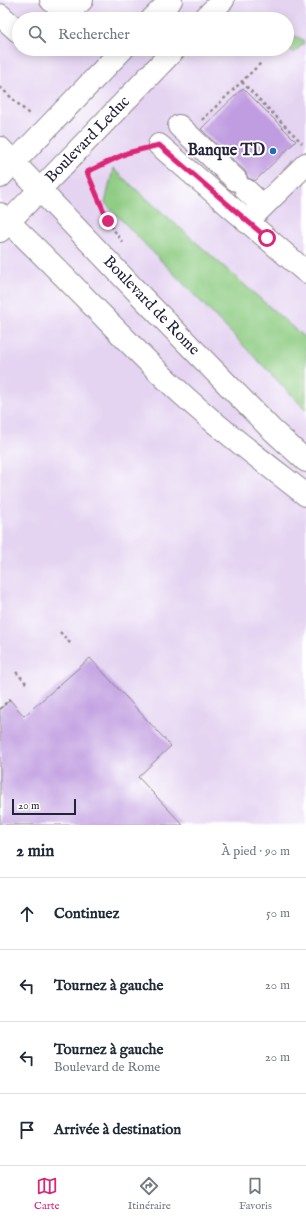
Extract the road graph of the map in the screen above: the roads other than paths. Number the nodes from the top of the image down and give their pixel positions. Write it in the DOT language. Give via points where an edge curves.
graph roads {
  1 [pos="52,0"];
  2 [pos="171,0"];
  3 [pos="223,0"];
  4 [pos="70,11"];
  5 [pos="159,12"];
  6 [pos="211,12"];
  7 [pos="0,15"];
  8 [pos="12,26"];
  9 [pos="116,56"];
  10 [pos="168,56"];
  11 [pos="179,126"];
  12 [pos="159,145"];
  13 [pos="5,162"];
  14 [pos="306,164"];
  15 [pos="39,190"];
  16 [pos="263,206"];
  17 [pos="3,222"];
  18 [pos="247,222"];
  19 [pos="306,272"];
  20 [pos="306,461"];
  21 [pos="306,495"];
  1 -- 4 [label="main road"];
  2 -- 5 [label="main road"];
  3 -- 6 [label="main road"];
  7 -- 8 [label="main road"];
  9 -- 13 [label="main road"];
  10 -- 15 [label="main road, Boulevard Leduc"];
  11 -- 16 [label="main road"];
  12 -- 18 [label="main road"];
  13 -- 15 [label="main road, Boulevard de Rome"];
  14 -- 16 [label="main road"];
  15 -- 17 [label="main road, Boulevard Leduc"];
  15 -- 20 [label="main road, Boulevard de Rome" via="270,428"];
  16 -- 18 [label="main road"];
  17 -- 21 [label="main road" via="41,253 170,383"];
  18 -- 19 [label="main road"];
}
